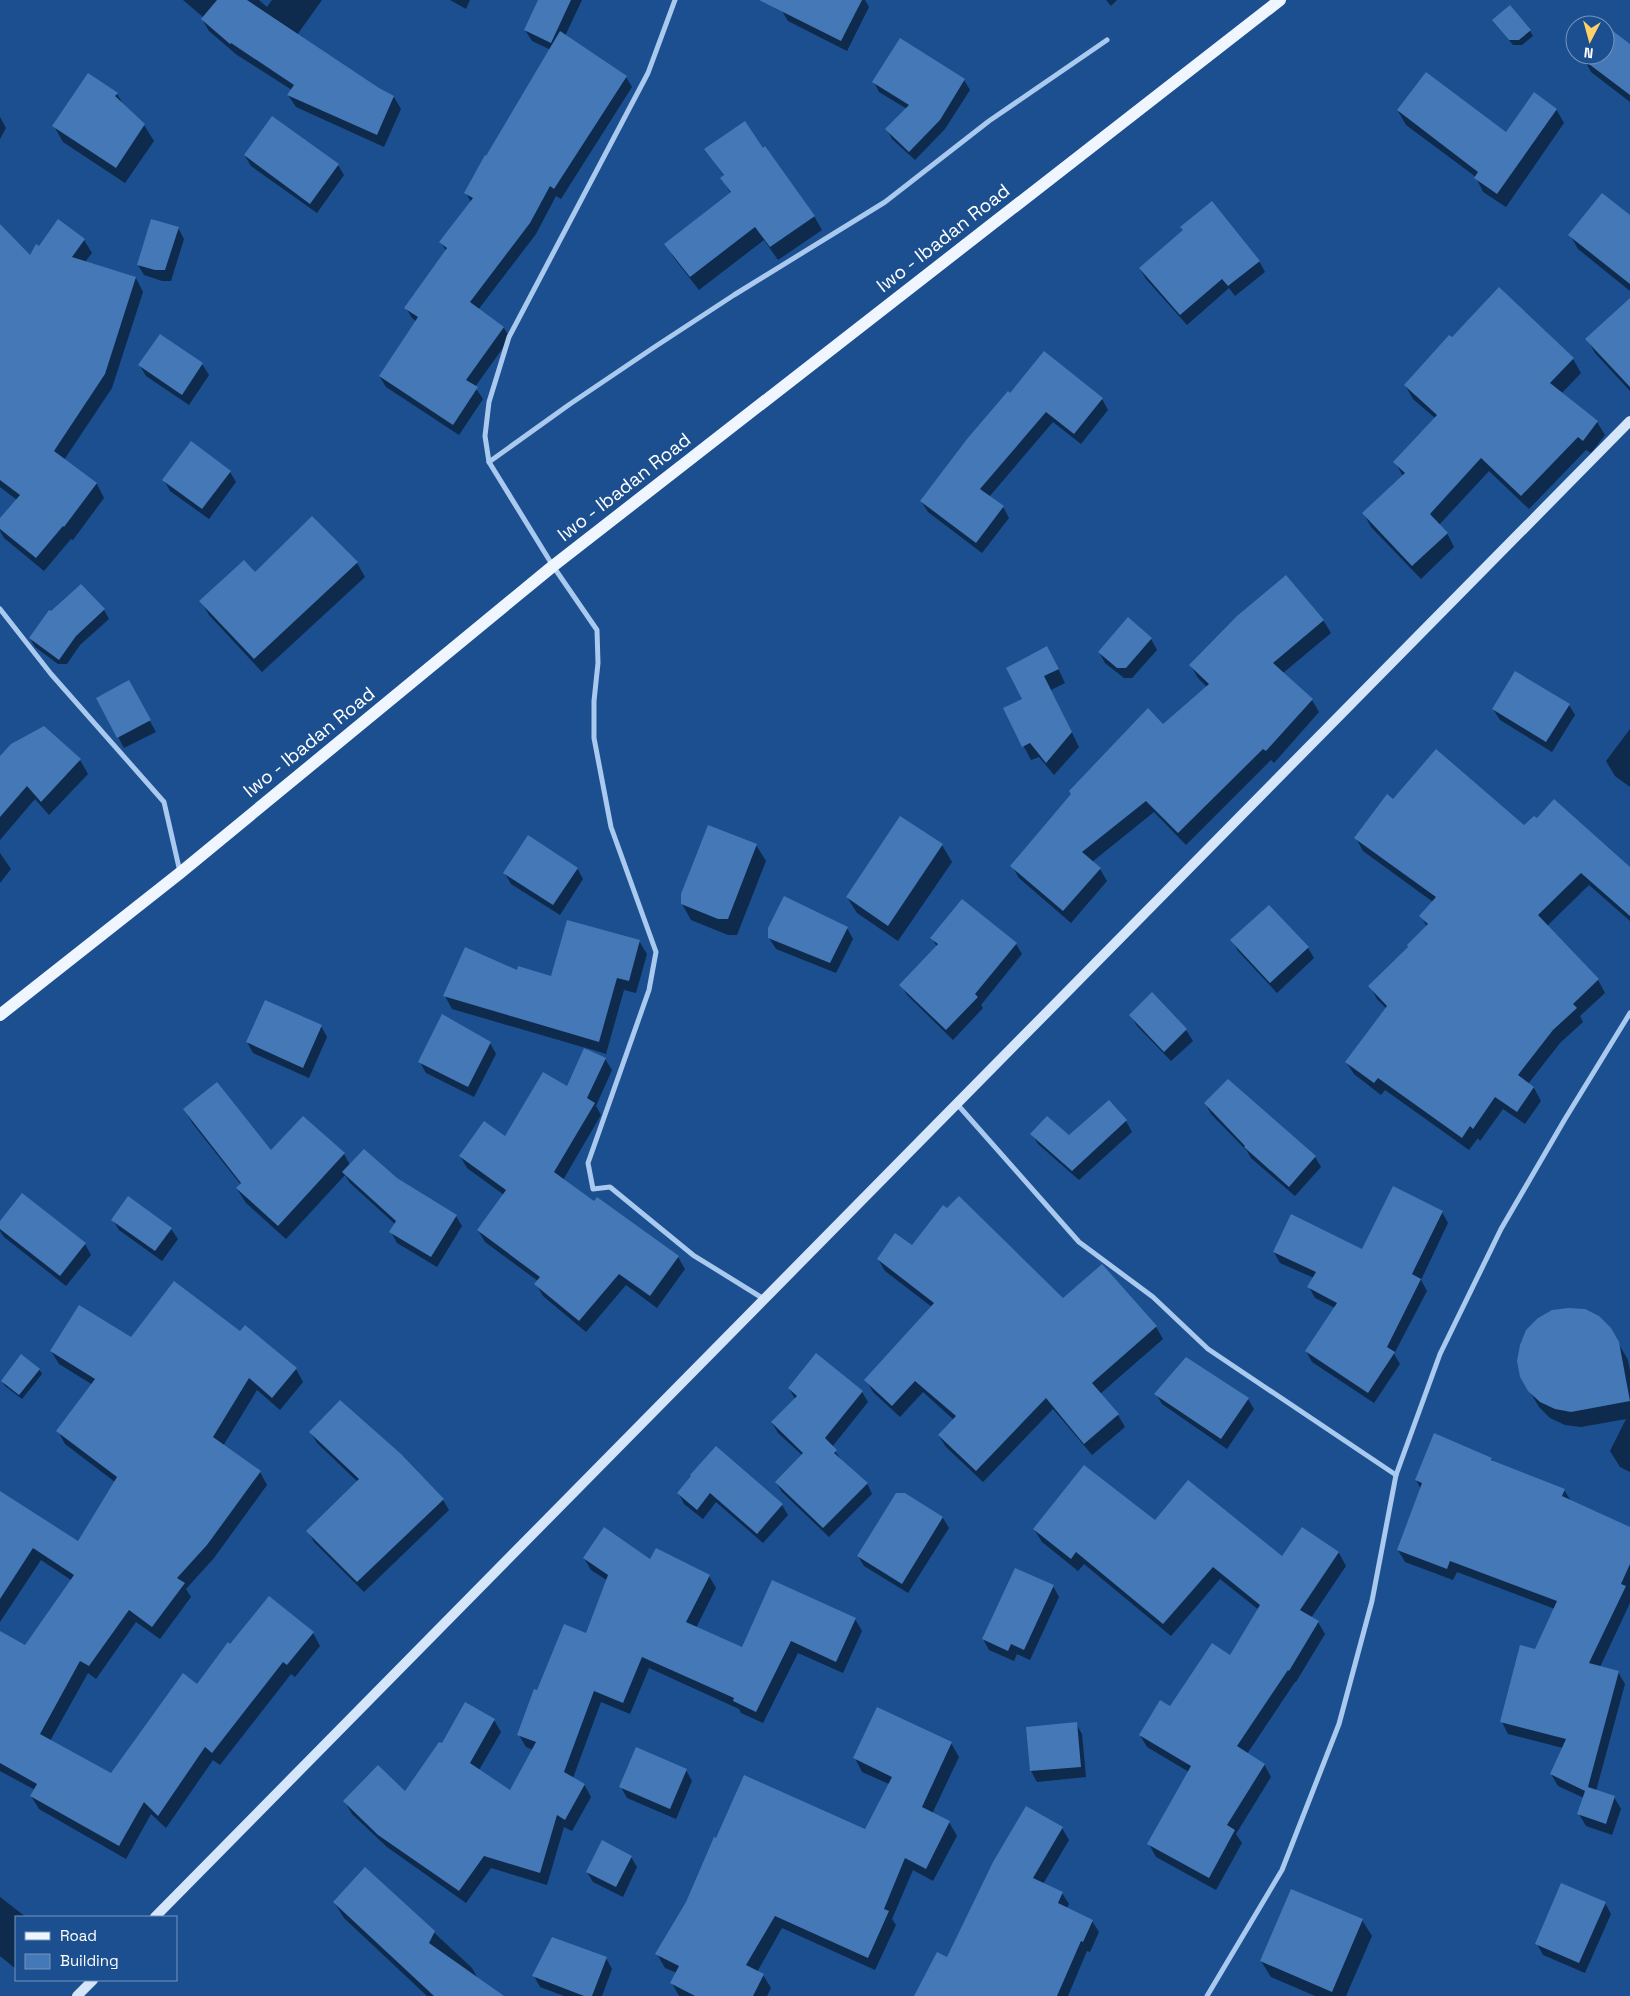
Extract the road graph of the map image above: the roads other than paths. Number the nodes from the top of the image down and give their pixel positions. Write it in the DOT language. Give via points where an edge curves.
graph roads {
  1 [pos="675,0"];
  2 [pos="1280,0"];
  3 [pos="1107,40"];
  4 [pos="1630,421"];
  5 [pos="489,462"];
  6 [pos="553,566"];
  7 [pos="0,609"];
  8 [pos="180,872"];
  9 [pos="1630,1013"];
  10 [pos="0,1014"];
  11 [pos="957,1104"];
  12 [pos="764,1299"];
  13 [pos="1396,1476"];
  14 [pos="156,1916"];
  15 [pos="92,1981"];
  16 [pos="77,1996"];
  17 [pos="1207,1996"];
  1 -- 5 [label="street" via="648,73 510,337 490,402 485,436"];
  2 -- 6 [label="main road, Iwo - Ibadan Road"];
  3 -- 5 [label="street" via="989,122 885,202 653,348"];
  4 -- 11 [label="street"];
  5 -- 6 [label="street"];
  6 -- 8 [label="main road, Iwo - Ibadan Road"];
  6 -- 12 [label="street" via="597,630 595,746 611,827 656,952 649,990 588,1163 594,1189 610,1187 693,1255"];
  7 -- 8 [label="street" via="51,674 164,802"];
  8 -- 10 [label="main road, Iwo - Ibadan Road"];
  9 -- 13 [label="street" via="1501,1229 1440,1354"];
  11 -- 12 [label="street"];
  11 -- 13 [label="street" via="1079,1242 1153,1297 1208,1350"];
  12 -- 14 [label="street"];
  13 -- 17 [label="street" via="1372,1600 1339,1724 1282,1870"];
  15 -- 16 [label="street"];
}
